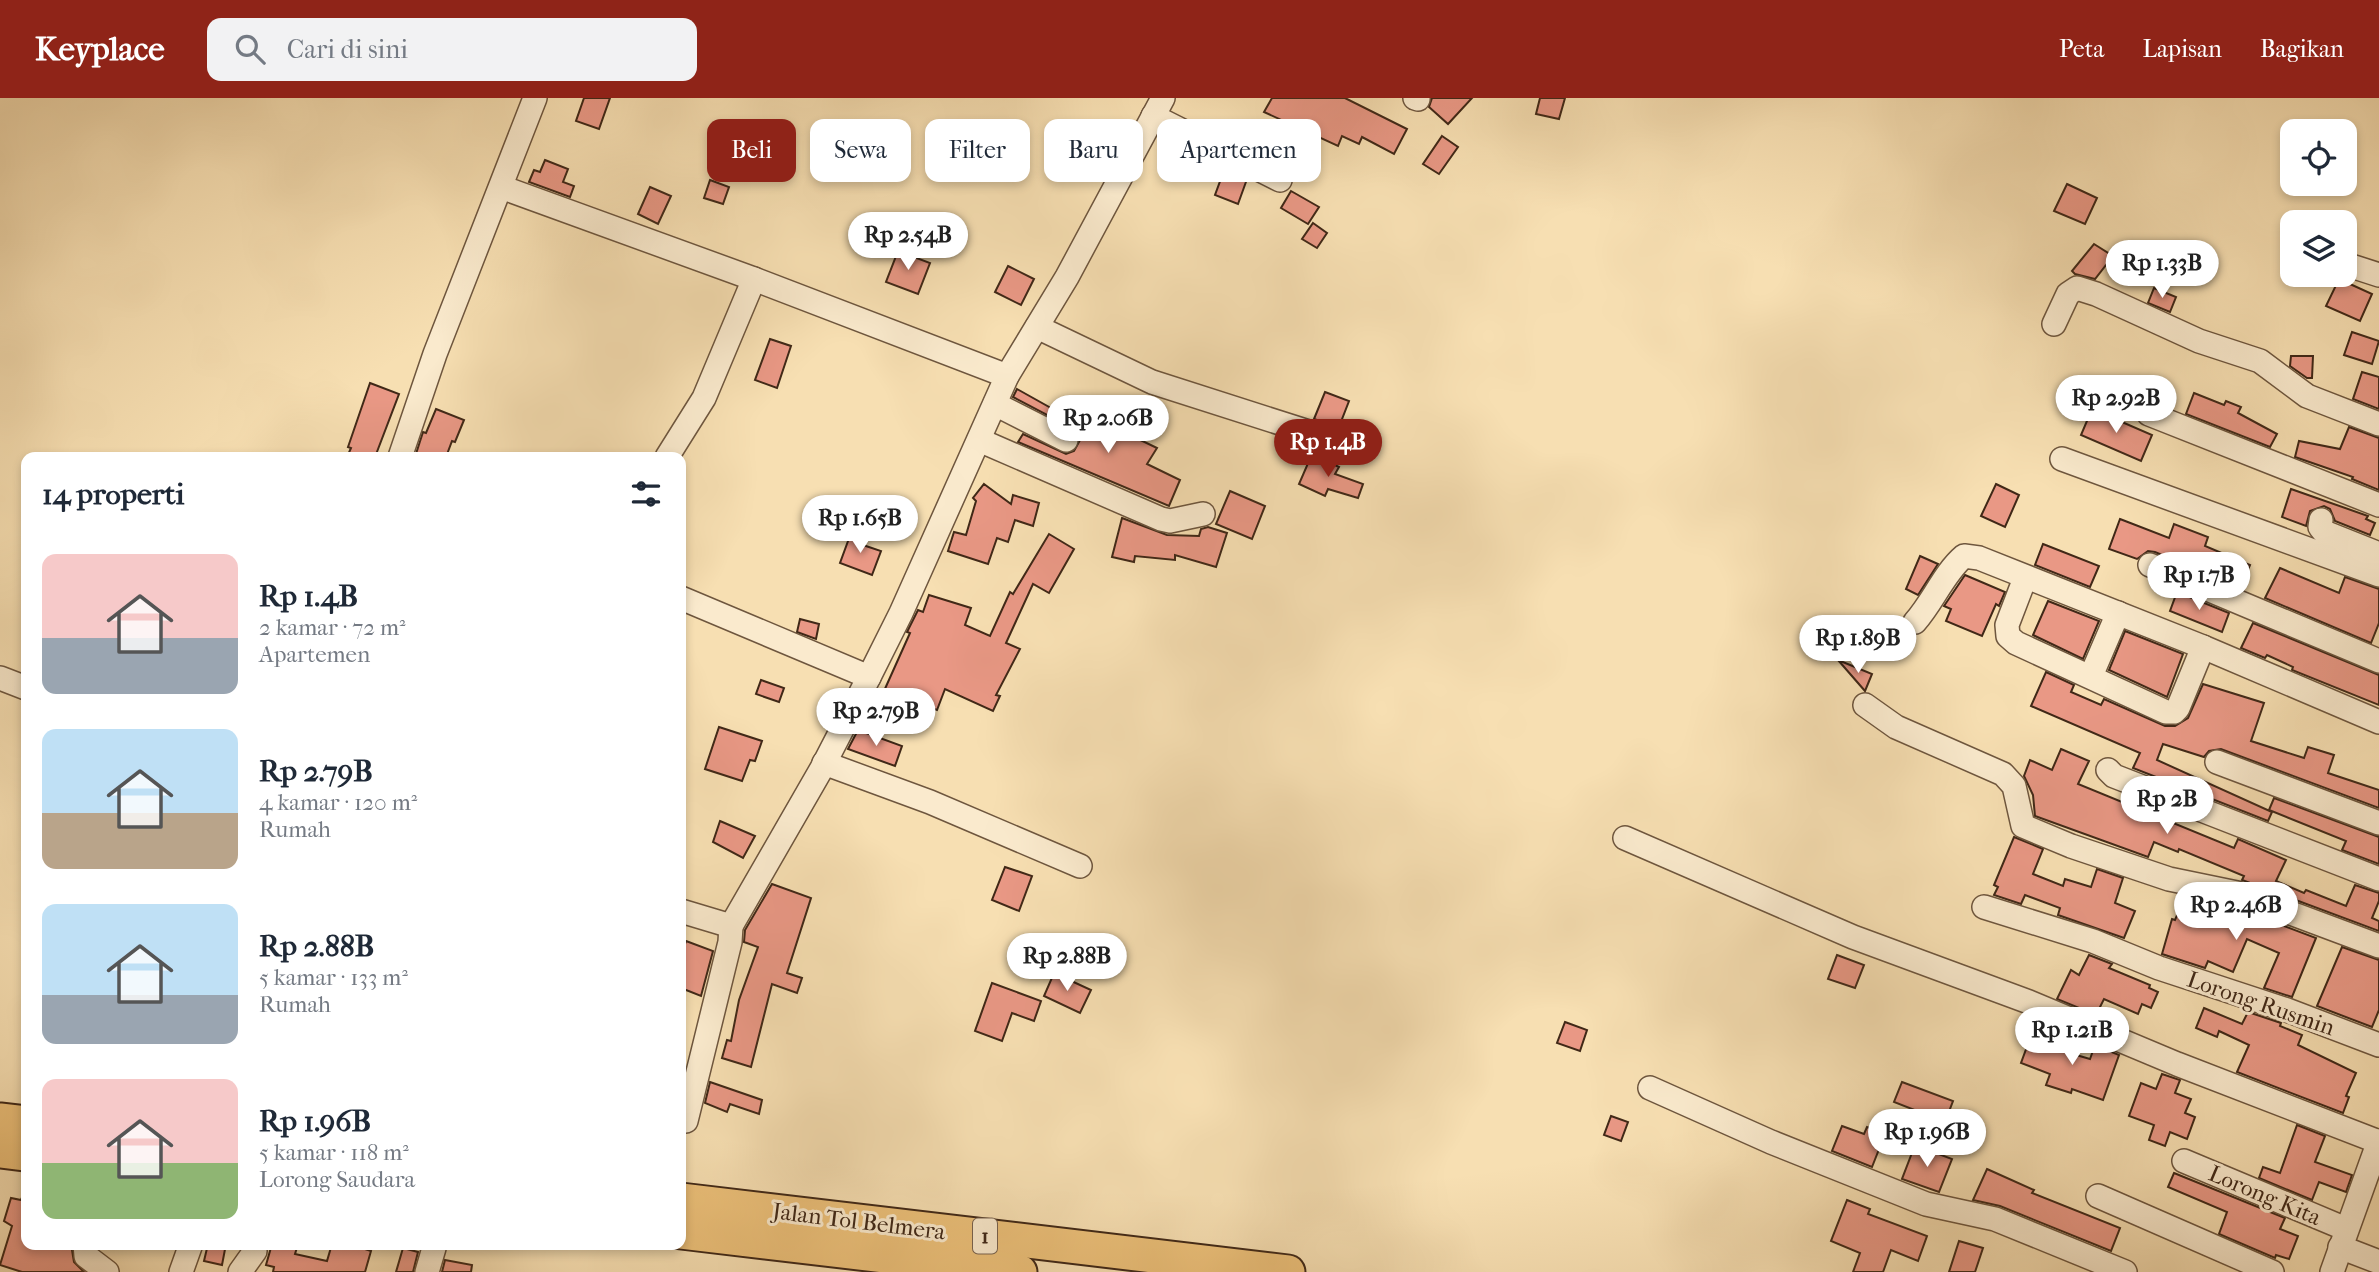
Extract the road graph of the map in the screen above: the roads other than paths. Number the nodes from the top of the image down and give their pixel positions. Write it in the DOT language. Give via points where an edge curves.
graph roads {
  1 [pos="535,98"];
  2 [pos="1158,107"];
  3 [pos="1178,119"];
  4 [pos="501,187"];
  5 [pos="2357,268"];
  6 [pos="2379,275"];
  7 [pos="754,279"];
  8 [pos="2054,324"];
  9 [pos="1037,327"];
  10 [pos="1007,376"];
  11 [pos="995,404"];
  12 [pos="2149,414"];
  13 [pos="2379,424"];
  14 [pos="1324,437"];
  15 [pos="979,440"];
  16 [pos="1066,440"];
  17 [pos="402,452"];
  18 [pos="670,452"];
  19 [pos="2062,459"];
  20 [pos="2379,505"];
  21 [pos="1203,514"];
  22 [pos="2321,520"];
  23 [pos="2379,554"];
  24 [pos="2150,565"];
  25 [pos="2379,575"];
  26 [pos="2025,578"];
  27 [pos="686,600"];
  28 [pos="2118,613"];
  29 [pos="1915,622"];
  30 [pos="2203,647"];
  31 [pos="2379,661"];
  32 [pos="2091,676"];
  33 [pos="869,677"];
  34 [pos="0,678"];
  35 [pos="21,686"];
  36 [pos="1865,705"];
  37 [pos="2379,722"];
  38 [pos="824,762"];
  39 [pos="2217,762"];
  40 [pos="2108,771"];
  41 [pos="2379,823"];
  42 [pos="1625,838"];
  43 [pos="1080,866"];
  44 [pos="2379,879"];
  45 [pos="1984,907"];
  46 [pos="686,913"];
  47 [pos="731,926"];
  48 [pos="2379,946"];
  49 [pos="2379,1045"];
  50 [pos="1650,1088"];
  51 [pos="0,1120"];
  52 [pos="686,1121"];
  53 [pos="21,1122"];
  54 [pos="2379,1142"];
  55 [pos="0,1151"];
  56 [pos="21,1153"];
  57 [pos="2184,1161"];
  58 [pos="2098,1196"];
  59 [pos="686,1201"];
  60 [pos="686,1233"];
  61 [pos="2343,1238"];
  62 [pos="86,1250"];
  63 [pos="189,1250"];
  64 [pos="433,1250"];
  65 [pos="255,1251"];
  66 [pos="2379,1262"];
  67 [pos="107,1272"];
  68 [pos="181,1272"];
  69 [pos="240,1272"];
  70 [pos="426,1272"];
  71 [pos="1020,1272"];
  72 [pos="1289,1272"];
  73 [pos="2125,1272"];
  74 [pos="2272,1272"];
  75 [pos="2332,1272"];
  1 -- 4 [label="street"];
  2 -- 3 [label="street"];
  2 -- 9 [label="street"];
  4 -- 7 [label="street"];
  4 -- 17 [label="street"];
  5 -- 6 [label="street"];
  7 -- 10 [label="street"];
  7 -- 18 [label="street" via="704,398"];
  8 -- 13 [label="street" via="2068,294 2077,288 2199,341 2260,361 2307,397"];
  9 -- 10 [label="street"];
  9 -- 14 [label="street" via="1152,382"];
  10 -- 11 [label="street"];
  11 -- 15 [label="street"];
  11 -- 16 [label="street"];
  12 -- 20 [label="street"];
  15 -- 21 [label="street" via="1161,519"];
  15 -- 33 [label="street"];
  19 -- 25 [label="street"];
  22 -- 23 [label="street" via="2324,532"];
  24 -- 31 [label="street"];
  26 -- 28 [label="street"];
  26 -- 29 [label="street" via="1964,556"];
  26 -- 32 [label="street" via="2007,625 2008,636"];
  27 -- 33 [label="street"];
  28 -- 30 [label="street"];
  28 -- 32 [label="street"];
  30 -- 32 [label="street" via="2174,712"];
  30 -- 37 [label="street"];
  33 -- 38 [label="street"];
  34 -- 35 [label="street"];
  36 -- 48 [label="street" via="1896,727 2003,774 2014,786 2023,826 2071,846 2236,894"];
  38 -- 43 [label="street"];
  38 -- 47 [label="street"];
  39 -- 41 [label="street"];
  40 -- 44 [label="street"];
  42 -- 54 [label="street" via="1853,937"];
  45 -- 49 [label="street, Lorong Rusmin" via="2093,941"];
  46 -- 47 [label="street"];
  47 -- 52 [label="street"];
  50 -- 73 [label="street" via="1926,1204 1994,1220"];
  51 -- 53 [label="highway"];
  54 -- 61 [label="street"];
  55 -- 56 [label="highway"];
  57 -- 61 [label="street, Lorong Kita"];
  58 -- 74 [label="street"];
  59 -- 72 [label="highway, Jalan Tol Belmera / 1"];
  60 -- 71 [label="highway, Jalan Tol Belmera / 1"];
  61 -- 66 [label="street, Lorong Kita"];
  61 -- 75 [label="street"];
  62 -- 67 [label="street" via="86,1256"];
  63 -- 68 [label="street"];
  64 -- 70 [label="street"];
  65 -- 69 [label="street"];
}
